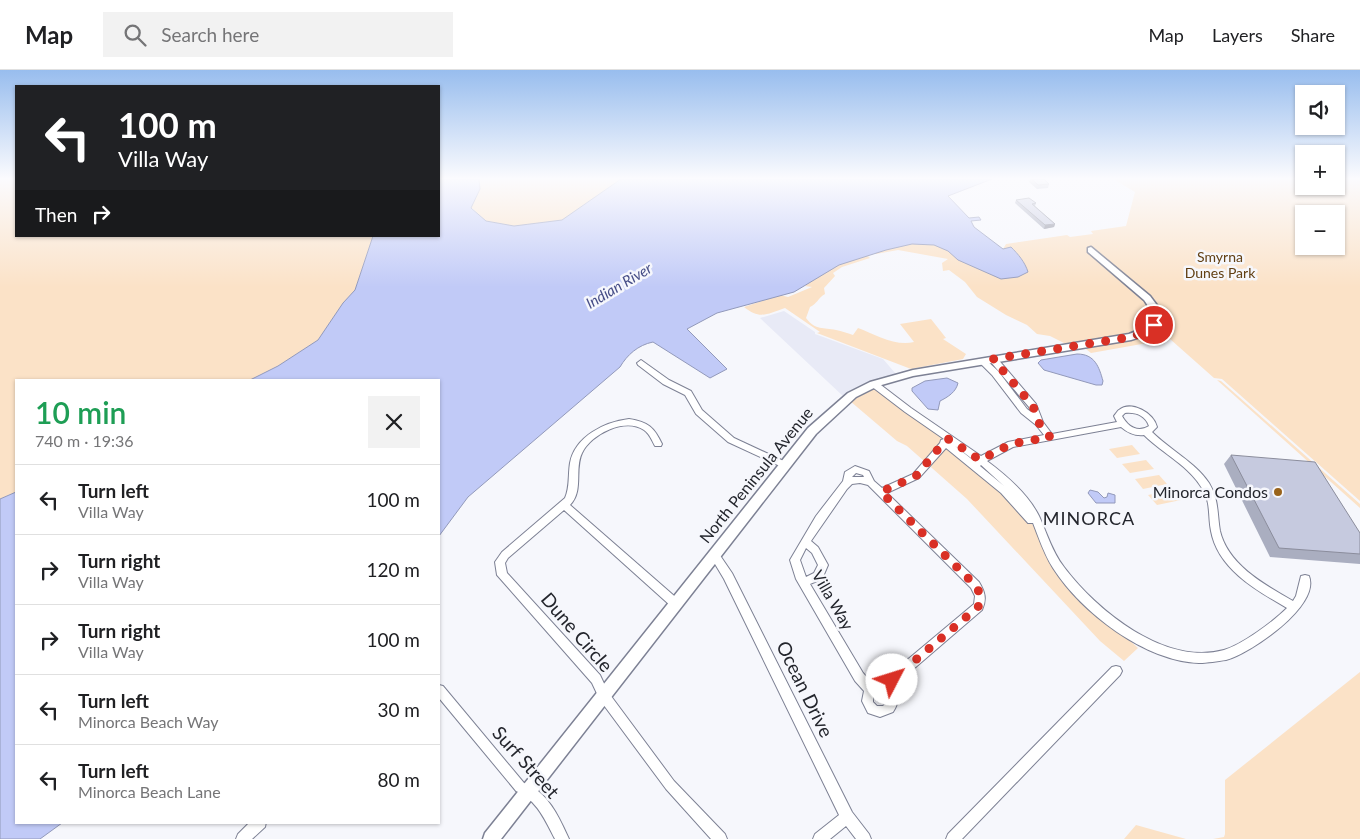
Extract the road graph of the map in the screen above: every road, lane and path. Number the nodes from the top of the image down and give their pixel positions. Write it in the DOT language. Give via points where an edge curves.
graph roads {
  1 [pos="1091,250"];
  2 [pos="993,359"];
  3 [pos="982,361"];
  4 [pos="641,364"];
  5 [pos="870,386"];
  6 [pos="1039,423"];
  7 [pos="1122,424"];
  8 [pos="1147,432"];
  9 [pos="1050,437"];
  10 [pos="947,441"];
  11 [pos="658,444"];
  12 [pos="976,463"];
  13 [pos="785,465"];
  14 [pos="881,492"];
  15 [pos="564,505"];
  16 [pos="805,542"];
  17 [pos="714,554"];
  18 [pos="1305,579"];
  19 [pos="804,582"];
  20 [pos="676,604"];
  21 [pos="1294,607"];
  22 [pos="1116,671"];
  23 [pos="870,689"];
  24 [pos="886,689"];
  25 [pos="440,691"];
  26 [pos="604,696"];
  27 [pos="529,789"];
  28 [pos="847,817"];
  29 [pos="258,824"];
  30 [pos="243,839"];
  31 [pos="491,839"];
  32 [pos="562,839"];
  33 [pos="720,839"];
  34 [pos="820,839"];
  35 [pos="864,839"];
  36 [pos="953,839"];
  1 -- 2 [label="street, North Peninsula Avenue" via="1151,303 1157,318 1151,329 1131,337"];
  2 -- 3 [label="street, North Peninsula Avenue"];
  2 -- 6 [label="street" via="1033,406"];
  3 -- 5 [label="street, North Peninsula Avenue" via="913,372"];
  3 -- 6 [label="street" via="1024,411"];
  4 -- 13 [label="street" via="688,393 699,412 730,440"];
  5 -- 10 [label="street" via="920,428"];
  5 -- 13 [label="street, North Peninsula Avenue" via="852,395 828,415"];
  6 -- 9 [label="street"];
  7 -- 8 [label="street" via="1136,432"];
  7 -- 8 [label="street" via="1119,413 1137,411 1151,420 1153,428"];
  7 -- 9 [label="street"];
  8 -- 21 [label="street" via="1206,486 1212,497 1218,540 1233,564 1268,592"];
  9 -- 12 [label="street" via="1011,444"];
  10 -- 12 [label="street"];
  10 -- 14 [label="street" via="916,476"];
  11 -- 15 [label="street" via="642,424 620,423 606,427 577,454 573,492"];
  12 -- 21 [label="street" via="1039,530 1069,583 1128,633 1159,649 1189,656 1232,654"];
  13 -- 17 [label="street, North Peninsula Avenue"];
  14 -- 16 [label="street, Villa Way" via="871,483 857,479 848,483"];
  14 -- 24 [label="street, Villa Way" via="975,585 981,602 892,680"];
  15 -- 20 [label="street"];
  15 -- 26 [label="street, Dune Circle" via="506,555 500,562 502,575 596,679"];
  16 -- 19 [label="street, Villa Way" via="795,560"];
  16 -- 19 [label="street" via="815,550 823,565 818,576"];
  17 -- 20 [label="street, North Peninsula Avenue"];
  17 -- 28 [label="street, Ocean Drive" via="728,576"];
  18 -- 21 [label="street" via="1300,600"];
  19 -- 23 [label="street, Villa Way" via="859,677"];
  20 -- 26 [label="street, North Peninsula Avenue"];
  22 -- 36 [label="street"];
  23 -- 24 [label="street" via="878,686"];
  23 -- 24 [label="street" via="867,696 869,704 883,712 894,703"];
  25 -- 27 [label="street, Surf Street" via="520,787"];
  26 -- 27 [label="street, North Peninsula Avenue"];
  26 -- 33 [label="street, Dune Circle" via="670,785"];
  27 -- 31 [label="street, North Peninsula Avenue"];
  27 -- 32 [label="street, Surf Street" via="542,804"];
  28 -- 34 [label="street"];
  28 -- 35 [label="street, Ocean Drive"];
  29 -- 30 [label="street"];
}
